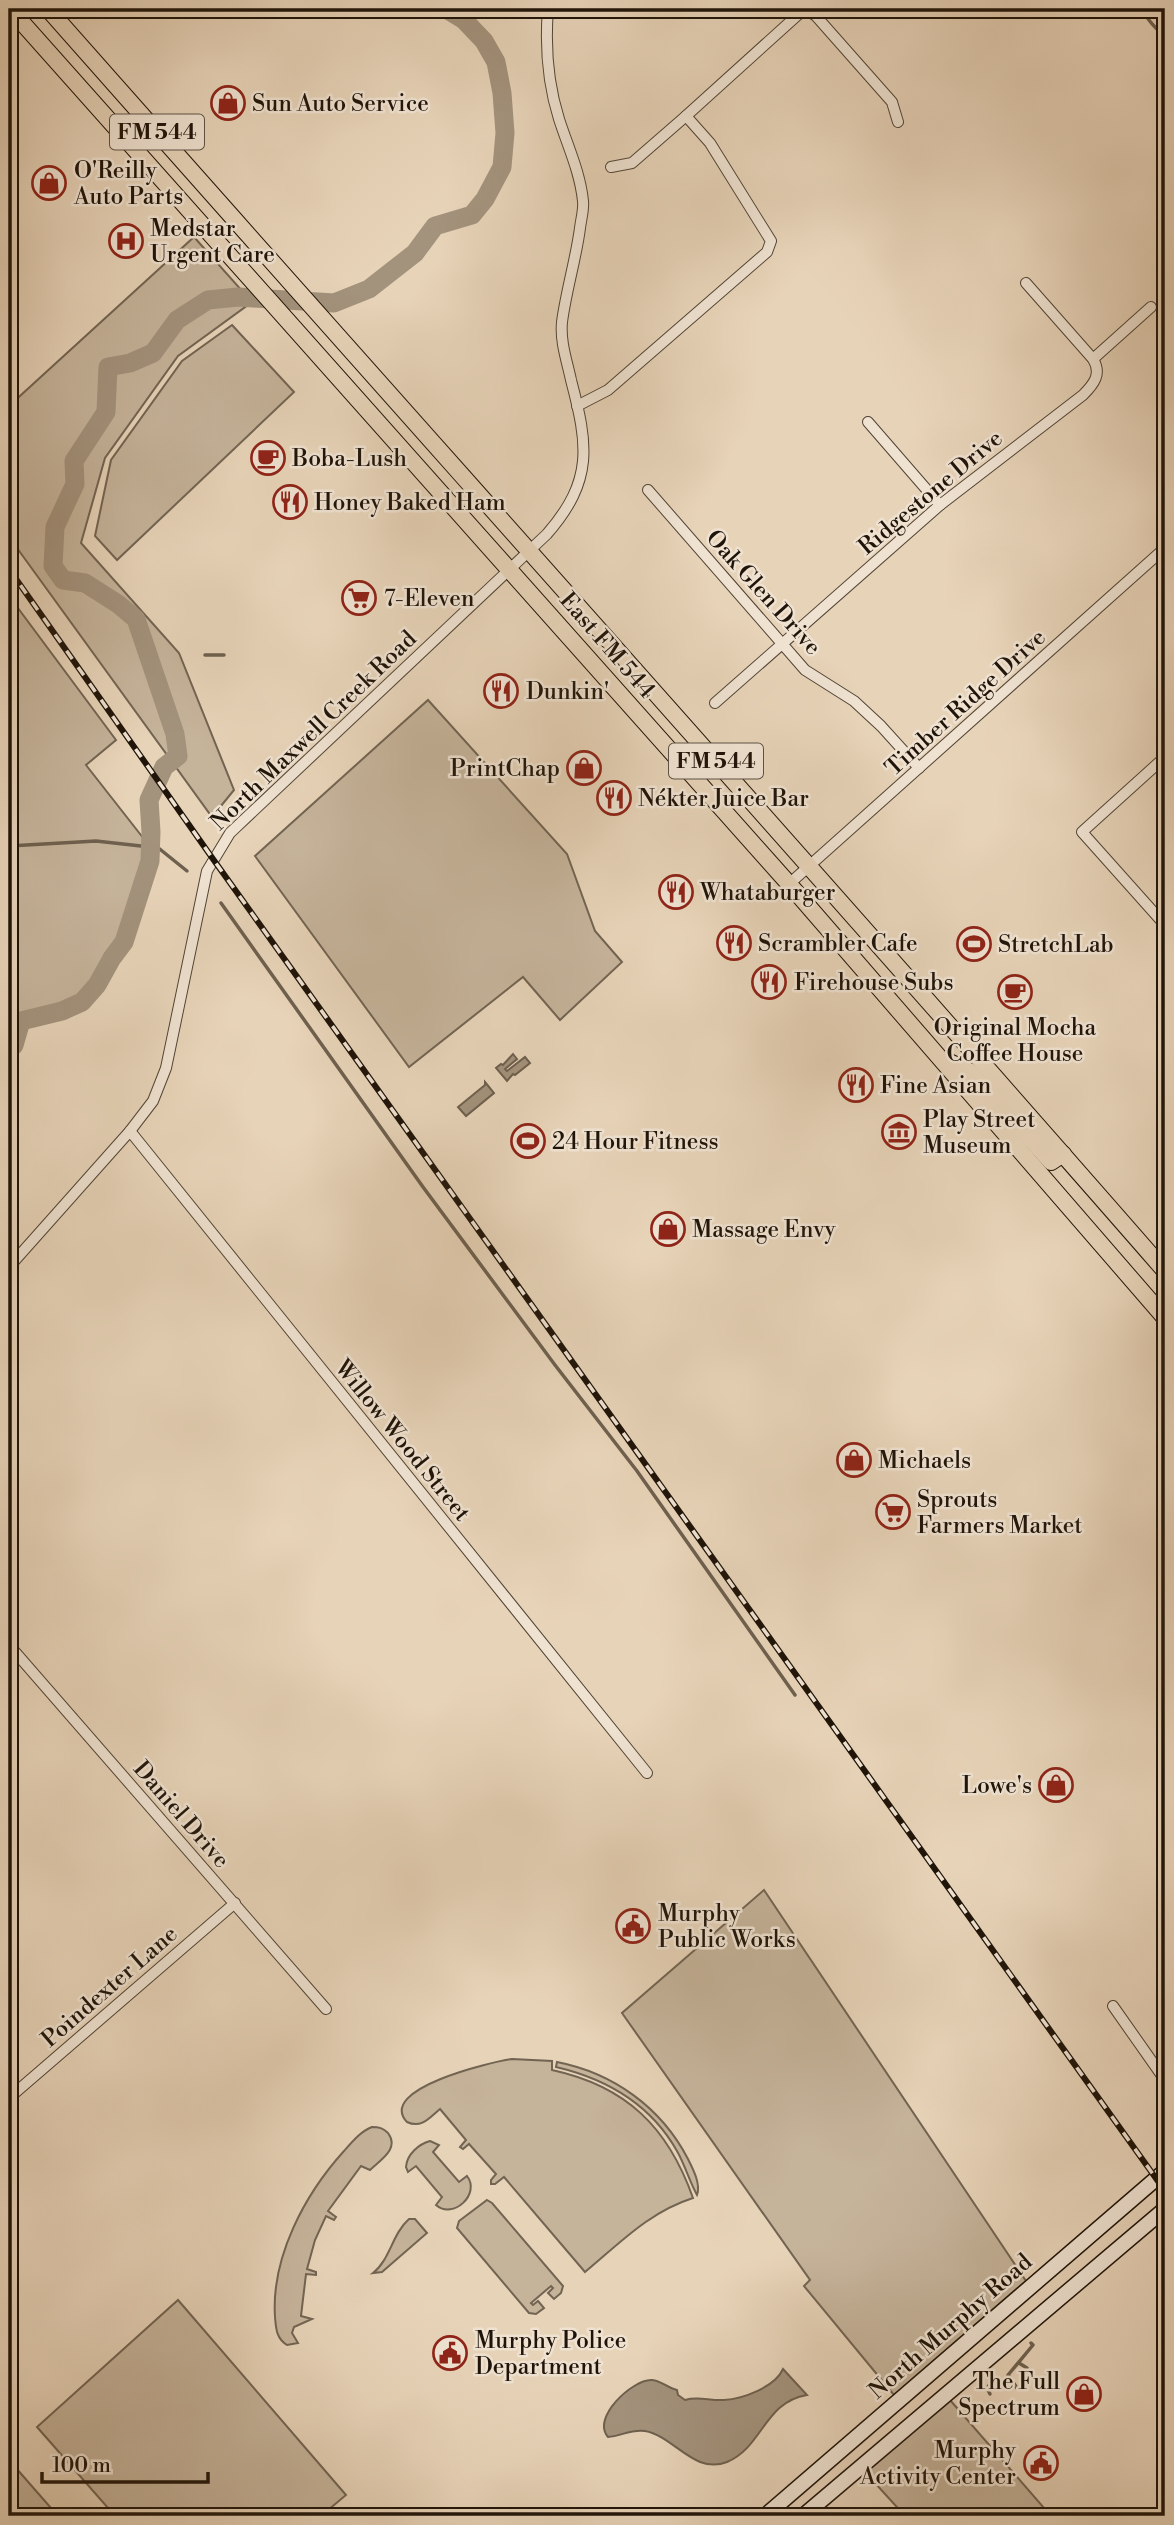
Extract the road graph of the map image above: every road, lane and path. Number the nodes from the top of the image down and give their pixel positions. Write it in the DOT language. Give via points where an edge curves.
graph roads {
  1 [pos="10,9"];
  2 [pos="48,9"];
  3 [pos="548,9"];
  4 [pos="686,116"];
  5 [pos="898,122"];
  6 [pos="611,167"];
  7 [pos="1026,283"];
  8 [pos="1151,307"];
  9 [pos="1093,359"];
  10 [pos="577,406"];
  11 [pos="868,422"];
  12 [pos="648,490"];
  13 [pos="940,505"];
  14 [pos="1165,548"];
  15 [pos="527,551"];
  16 [pos="509,567"];
  17 [pos="782,644"];
  18 [pos="715,703"];
  19 [pos="1165,757"];
  20 [pos="919,768"];
  21 [pos="810,866"];
  22 [pos="789,884"];
  23 [pos="1165,925"];
  24 [pos="939,1057"];
  25 [pos="130,1131"];
  26 [pos="1063,1154"];
  27 [pos="9,1267"];
  28 [pos="1165,1271"];
  29 [pos="1165,1318"];
  30 [pos="9,1645"];
  31 [pos="647,1773"];
  32 [pos="235,1903"];
  33 [pos="1113,2007"];
  34 [pos="326,2009"];
  35 [pos="1165,2080"];
  36 [pos="9,2098"];
  37 [pos="1165,2171"];
  38 [pos="1165,2209"];
  39 [pos="873,2423"];
  40 [pos="862,2433"];
  41 [pos="883,2447"];
  42 [pos="765,2516"];
  43 [pos="803,2516"];
  1 -- 16 [label="main road, East FM 544 / FM 544"];
  2 -- 15 [label="main road, East FM 544 / FM 544"];
  3 -- 10 [label="street, North Maxwell Creek Road" via="548,65 583,204 562,323"];
  4 -- 5 [label="street" via="801,12 808,11 892,102"];
  4 -- 6 [label="street" via="632,163"];
  4 -- 10 [label="street" via="710,143 771,240 768,252 608,390"];
  7 -- 9 [label="street"];
  8 -- 9 [label="street"];
  9 -- 13 [label="street, Ridgestone Drive" via="1097,377 1083,396"];
  10 -- 15 [label="street, North Maxwell Creek Road" via="584,445 580,477 561,517"];
  11 -- 13 [label="street"];
  12 -- 17 [label="street, Oak Glen Drive"];
  13 -- 17 [label="street, Ridgestone Drive"];
  14 -- 20 [label="street, Timber Ridge Drive"];
  15 -- 16 [label="street, North Maxwell Creek Road"];
  15 -- 21 [label="main road, East FM 544 / FM 544"];
  16 -- 22 [label="main road, East FM 544 / FM 544"];
  16 -- 25 [label="street, North Maxwell Creek Road" via="226,838 204,882 166,1068 153,1101"];
  17 -- 18 [label="street, Ridgestone Drive"];
  17 -- 20 [label="street, Oak Glen Drive" via="805,670 854,701"];
  19 -- 23 [label="street" via="1082,832"];
  20 -- 21 [label="street, Timber Ridge Drive"];
  21 -- 22 [label="street, Timber Ridge Drive"];
  21 -- 26 [label="main road, East FM 544 / FM 544"];
  22 -- 24 [label="main road, East FM 544 / FM 544"];
  24 -- 26 [label="main road" via="969,1072 1051,1162"];
  24 -- 29 [label="main road, East FM 544 / FM 544"];
  25 -- 27 [label="street, North Maxwell Creek Road"];
  25 -- 31 [label="street, Willow Wood Street"];
  26 -- 28 [label="main road, East FM 544 / FM 544"];
  30 -- 32 [label="street, Daniel Drive"];
  32 -- 34 [label="street, Daniel Drive"];
  32 -- 36 [label="street, Poindexter Lane"];
  33 -- 35 [label="street"];
  37 -- 39 [label="main road, North Murphy Road"];
  38 -- 41 [label="main road, North Murphy Road"];
  39 -- 40 [label="main road, North Murphy Road"];
  39 -- 41 [label="main road"];
  40 -- 41 [label="main road"];
  40 -- 42 [label="main road, North Murphy Road"];
  41 -- 43 [label="main road, North Murphy Road"];
}
